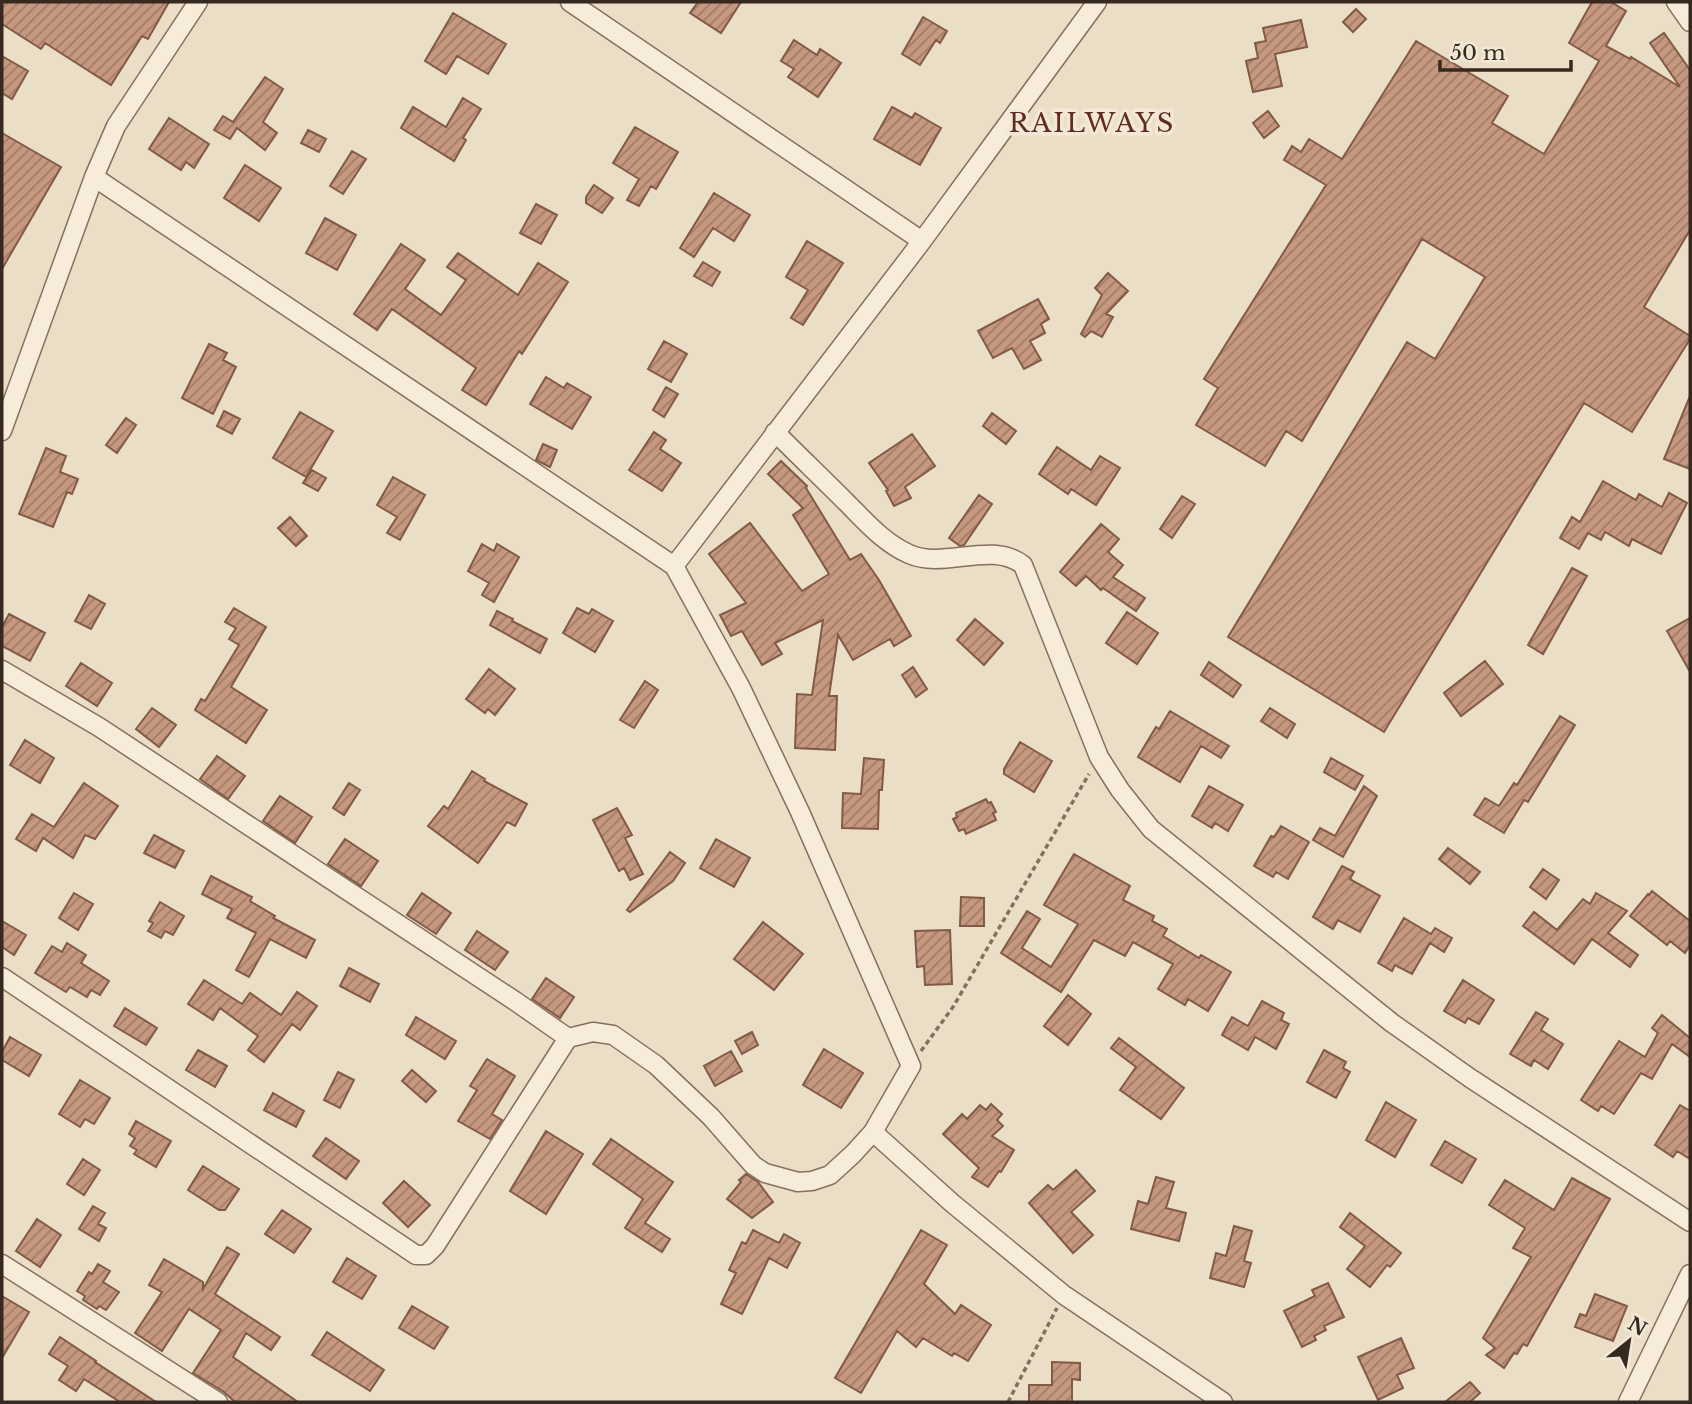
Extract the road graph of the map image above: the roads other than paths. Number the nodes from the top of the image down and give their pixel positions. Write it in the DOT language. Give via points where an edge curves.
graph roads {
  1 [pos="198,2"];
  2 [pos="570,2"];
  3 [pos="1097,2"];
  4 [pos="1676,2"];
  5 [pos="1690,22"];
  6 [pos="94,177"];
  7 [pos="922,241"];
  8 [pos="2,431"];
  9 [pos="775,432"];
  10 [pos="674,566"];
  11 [pos="2,670"];
  12 [pos="2,977"];
  13 [pos="568,1038"];
  14 [pos="873,1132"];
  15 [pos="1690,1222"];
  16 [pos="2,1264"];
  17 [pos="1690,1274"];
  18 [pos="218,1402"];
  19 [pos="1223,1402"];
  20 [pos="1628,1402"];
  1 -- 6 [label="street" via="116,126"];
  2 -- 7 [label="street"];
  3 -- 7 [label="street"];
  4 -- 5 [label="street"];
  6 -- 8 [label="street"];
  6 -- 10 [label="street"];
  7 -- 9 [label="street"];
  9 -- 10 [label="street"];
  9 -- 15 [label="street" via="884,539 910,555 936,559 1002,555 1023,565 1099,757 1151,829 1392,1023"];
  10 -- 14 [label="street" via="741,688 800,812 911,1066"];
  11 -- 13 [label="street" via="99,727"];
  12 -- 13 [label="street" via="416,1255 426,1255 435,1246"];
  13 -- 14 [label="street" via="593,1032 613,1035 664,1073 753,1165 781,1179 812,1181 830,1175"];
  14 -- 19 [label="street" via="1064,1295"];
  16 -- 18 [label="street"];
  17 -- 20 [label="street"];
}
